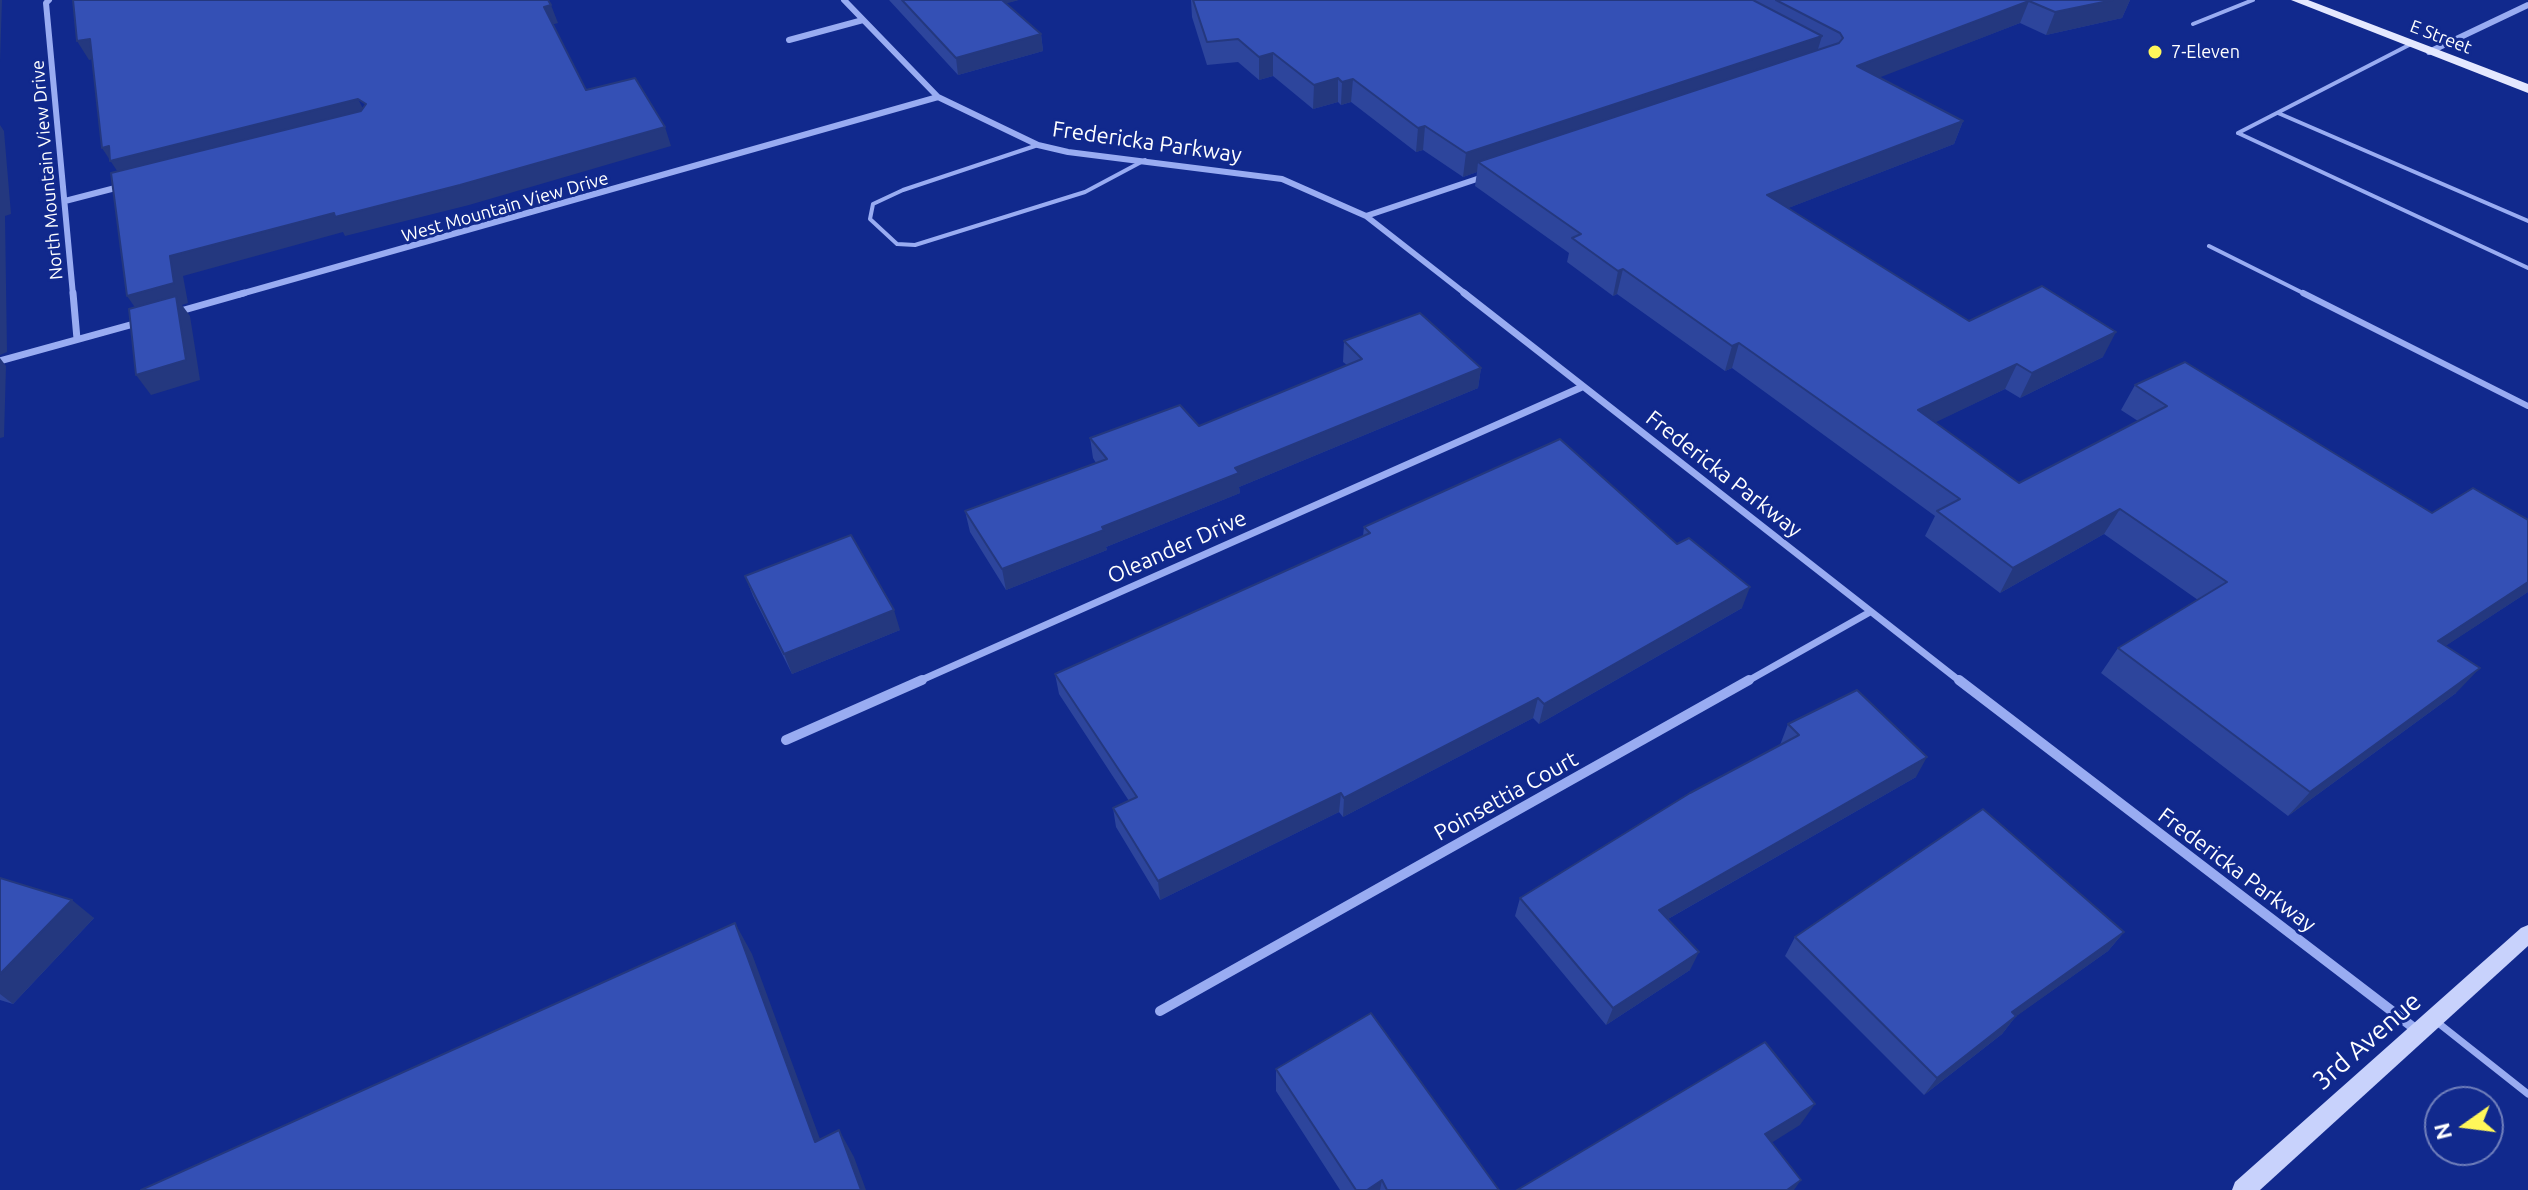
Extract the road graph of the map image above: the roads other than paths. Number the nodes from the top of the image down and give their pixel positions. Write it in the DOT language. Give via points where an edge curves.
graph roads {
  1 [pos="49,0"];
  2 [pos="844,0"];
  3 [pos="2253,0"];
  4 [pos="2297,0"];
  5 [pos="2528,5"];
  6 [pos="863,20"];
  7 [pos="2193,24"];
  8 [pos="789,40"];
  9 [pos="2411,44"];
  10 [pos="2429,52"];
  11 [pos="2528,89"];
  12 [pos="938,97"];
  13 [pos="2278,113"];
  14 [pos="1038,145"];
  15 [pos="1145,160"];
  16 [pos="1486,176"];
  17 [pos="125,185"];
  18 [pos="65,201"];
  19 [pos="1366,216"];
  20 [pos="2528,221"];
  21 [pos="2209,246"];
  22 [pos="2528,268"];
  23 [pos="168,314"];
  24 [pos="153,319"];
  25 [pos="77,339"];
  26 [pos="0,361"];
  27 [pos="1582,387"];
  28 [pos="2528,406"];
  29 [pos="1870,612"];
  30 [pos="786,740"];
  31 [pos="2528,934"];
  32 [pos="1160,1011"];
  33 [pos="2426,1026"];
  34 [pos="2528,1094"];
  35 [pos="2243,1190"];
  1 -- 18 [label="street, North Mountain View Drive" via="51,76"];
  2 -- 6 [label="street"];
  3 -- 7 [label="lane"];
  4 -- 9 [label="main road, E Street"];
  5 -- 10 [label="street"];
  6 -- 8 [label="street"];
  6 -- 12 [label="street"];
  9 -- 10 [label="main road, E Street"];
  9 -- 13 [label="lane"];
  10 -- 11 [label="main road, E Street"];
  12 -- 14 [label="street, Fredericka Parkway"];
  12 -- 23 [label="street, West Mountain View Drive"];
  13 -- 20 [label="lane"];
  13 -- 22 [label="lane" via="2238,133"];
  14 -- 15 [label="street, Fredericka Parkway"];
  14 -- 15 [label="lane" via="903,190 873,204 870,219 897,244 915,245 1085,192"];
  15 -- 19 [label="street, Fredericka Parkway" via="1282,179"];
  16 -- 19 [label="street"];
  17 -- 18 [label="street"];
  18 -- 25 [label="street, North Mountain View Drive"];
  19 -- 27 [label="street, Fredericka Parkway"];
  21 -- 28 [label="lane"];
  24 -- 25 [label="street"];
  25 -- 26 [label="street"];
  27 -- 29 [label="street, Fredericka Parkway"];
  27 -- 30 [label="street, Oleander Drive"];
  29 -- 32 [label="street, Poinsettia Court"];
  29 -- 33 [label="street, Fredericka Parkway"];
  31 -- 33 [label="main road, 3rd Avenue"];
  33 -- 34 [label="lane"];
  33 -- 35 [label="main road, 3rd Avenue"];
}
